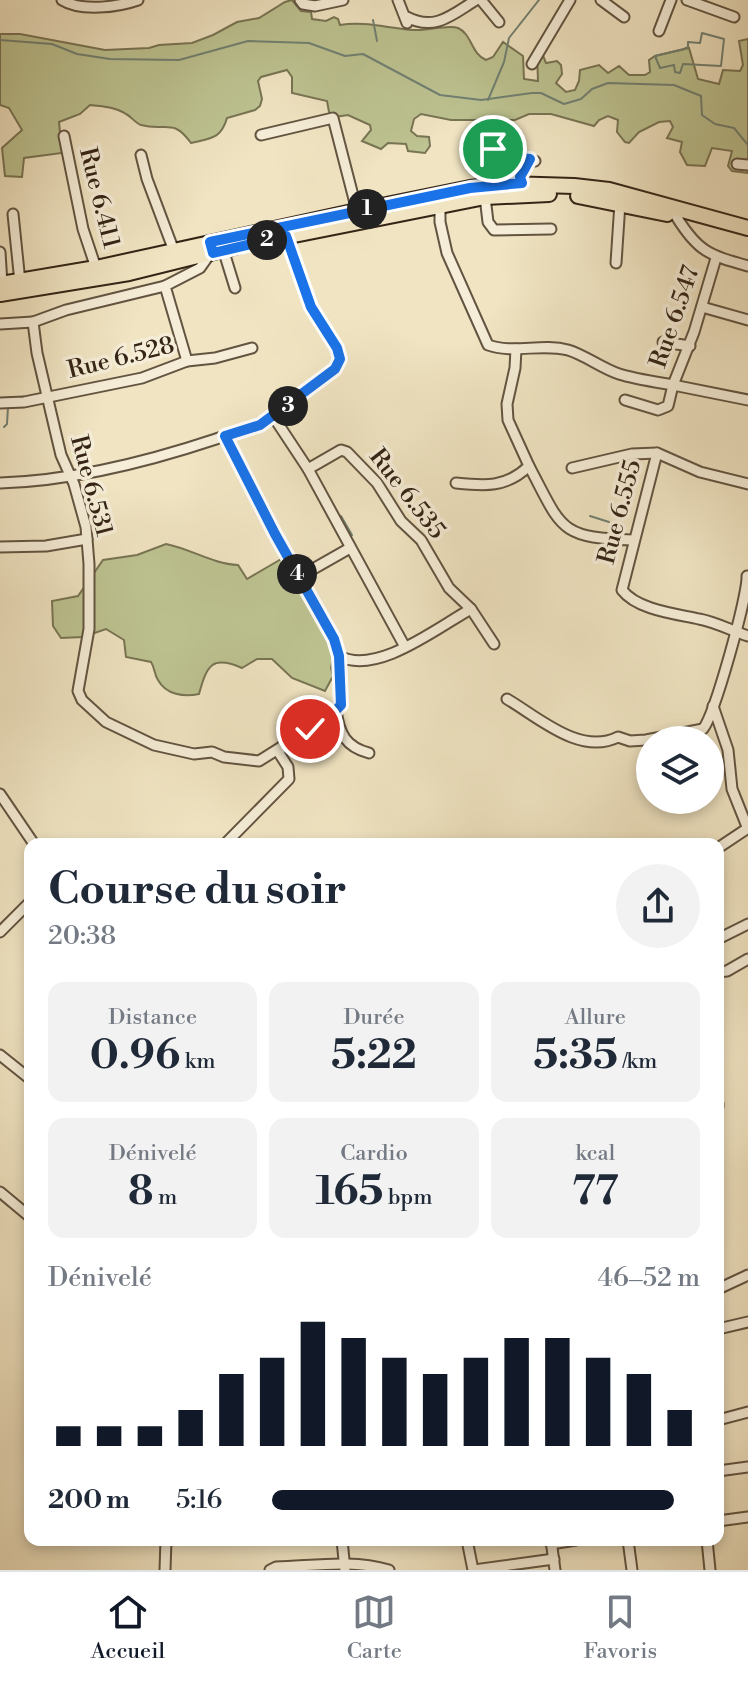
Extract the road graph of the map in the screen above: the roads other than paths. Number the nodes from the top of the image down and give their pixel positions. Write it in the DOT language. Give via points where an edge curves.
graph roads {
  1 [pos="62,0"];
  2 [pos="138,0"];
  3 [pos="300,0"];
  4 [pos="343,0"];
  5 [pos="398,0"];
  6 [pos="479,0"];
  7 [pos="570,0"];
  8 [pos="601,0"];
  9 [pos="671,0"];
  10 [pos="687,0"];
  11 [pos="624,17"];
  12 [pos="734,17"];
  13 [pos="499,22"];
  14 [pos="659,31"];
  15 [pos="532,64"];
  16 [pos="261,135"];
  17 [pos="64,136"];
  18 [pos="490,139"];
  19 [pos="141,155"];
  20 [pos="522,183"];
  21 [pos="485,197"];
  22 [pos="620,203"];
  23 [pos="440,206"];
  24 [pos="357,211"];
  25 [pos="13,214"];
  26 [pos="676,216"];
  27 [pos="748,228"];
  28 [pos="551,229"];
  29 [pos="286,236"];
  30 [pos="748,237"];
  31 [pos="215,248"];
  32 [pos="174,251"];
  33 [pos="0,252"];
  34 [pos="716,258"];
  35 [pos="616,263"];
  36 [pos="748,266"];
  37 [pos="96,268"];
  38 [pos="20,282"];
  39 [pos="165,286"];
  40 [pos="1,287"];
  41 [pos="235,288"];
  42 [pos="702,307"];
  43 [pos="748,320"];
  44 [pos="33,322"];
  45 [pos="0,324"];
  46 [pos="663,342"];
  47 [pos="690,346"];
  48 [pos="252,348"];
  49 [pos="516,349"];
  50 [pos="187,361"];
  51 [pos="673,385"];
  52 [pos="48,397"];
  53 [pos="625,400"];
  54 [pos="748,400"];
  55 [pos="0,403"];
  56 [pos="273,416"];
  57 [pos="225,436"];
  58 [pos="657,453"];
  59 [pos="529,466"];
  60 [pos="572,468"];
  61 [pos="308,469"];
  62 [pos="70,474"];
  63 [pos="0,483"];
  64 [pos="456,483"];
  65 [pos="748,484"];
  66 [pos="87,539"];
  67 [pos="633,540"];
  68 [pos="0,547"];
  69 [pos="350,548"];
  70 [pos="747,576"];
  71 [pos="299,577"];
  72 [pos="471,609"];
  73 [pos="736,633"];
  74 [pos="748,636"];
  75 [pos="494,644"];
  76 [pos="405,647"];
  77 [pos="339,656"];
  78 [pos="507,699"];
  79 [pos="713,706"];
  80 [pos="336,710"];
  81 [pos="283,745"];
  82 [pos="369,753"];
  83 [pos="0,794"];
  84 [pos="748,828"];
  85 [pos="30,838"];
  86 [pos="231,838"];
  87 [pos="724,844"];
  88 [pos="24,908"];
  89 [pos="748,924"];
  90 [pos="0,932"];
  91 [pos="724,936"];
  92 [pos="748,959"];
  93 [pos="724,971"];
  94 [pos="0,1055"];
  95 [pos="24,1074"];
  96 [pos="0,1192"];
  97 [pos="24,1212"];
  98 [pos="748,1275"];
  99 [pos="724,1286"];
  100 [pos="748,1322"];
  101 [pos="724,1328"];
  102 [pos="748,1412"];
  103 [pos="724,1418"];
  104 [pos="748,1467"];
  105 [pos="724,1470"];
  106 [pos="748,1517"];
  107 [pos="724,1520"];
  108 [pos="166,1546"];
  109 [pos="342,1546"];
  110 [pos="468,1546"];
  111 [pos="552,1546"];
  112 [pos="629,1546"];
  113 [pos="708,1546"];
  114 [pos="554,1559"];
  115 [pos="344,1566"];
  116 [pos="165,1570"];
  117 [pos="270,1570"];
  118 [pos="389,1570"];
  119 [pos="474,1570"];
  120 [pos="555,1570"];
  121 [pos="632,1570"];
  122 [pos="710,1570"];
  1 -- 2 [label="street" via="104,6"];
  3 -- 4 [label="street" via="315,6"];
  5 -- 6 [label="street" via="407,20 418,23 444,21"];
  6 -- 13 [label="street"];
  7 -- 15 [label="street"];
  8 -- 11 [label="street"];
  9 -- 14 [label="street"];
  10 -- 12 [label="street"];
  16 -- 24 [label="street" via="333,118"];
  17 -- 37 [label="street, Rue 6.411"];
  18 -- 20 [label="street" via="499,155 532,160 520,177"];
  19 -- 32 [label="street"];
  20 -- 24 [label="main road"];
  20 -- 27 [label="main road" via="609,190"];
  21 -- 22 [label="main road" via="537,193"];
  21 -- 23 [label="main road"];
  21 -- 28 [label="street" via="494,230"];
  22 -- 26 [label="main road"];
  22 -- 35 [label="street"];
  23 -- 29 [label="main road"];
  23 -- 49 [label="street, Rue 6.547" via="447,253 485,340 492,347"];
  24 -- 31 [label="main road"];
  25 -- 38 [label="street"];
  26 -- 30 [label="main road"];
  26 -- 34 [label="street" via="693,240"];
  29 -- 31 [label="main road"];
  29 -- 56 [label="street" via="311,307 340,359 335,369"];
  31 -- 32 [label="main road"];
  31 -- 39 [label="street" via="200,268"];
  31 -- 40 [label="main road" via="129,273"];
  31 -- 41 [label="street"];
  32 -- 37 [label="main road"];
  33 -- 40 [label="street"];
  34 -- 36 [label="street"];
  34 -- 42 [label="street, Rue 6.547"];
  37 -- 38 [label="main road"];
  38 -- 40 [label="main road"];
  39 -- 44 [label="street"];
  39 -- 50 [label="street"];
  42 -- 43 [label="street"];
  42 -- 47 [label="street, Rue 6.547"];
  44 -- 45 [label="street"];
  44 -- 52 [label="street, Rue 6.531"];
  46 -- 47 [label="street"];
  47 -- 51 [label="street, Rue 6.547"];
  48 -- 50 [label="street, Rue 6.528"];
  49 -- 51 [label="street, Rue 6.547" via="567,350 619,374"];
  49 -- 59 [label="street" via="508,420"];
  50 -- 52 [label="street, Rue 6.528" via="142,378"];
  51 -- 53 [label="street" via="663,409"];
  51 -- 54 [label="street"];
  52 -- 55 [label="street, Rue 6.528"];
  52 -- 62 [label="street, Rue 6.531"];
  56 -- 57 [label="street"];
  56 -- 61 [label="street"];
  57 -- 62 [label="street"];
  57 -- 71 [label="street"];
  58 -- 60 [label="street"];
  58 -- 65 [label="street, Rue 6.555" via="700,472"];
  58 -- 67 [label="street, Rue 6.555"];
  59 -- 64 [label="street" via="498,485"];
  59 -- 67 [label="street" via="563,525 591,538"];
  61 -- 69 [label="street"];
  61 -- 72 [label="street, Rue 6.535" via="336,451 347,452 377,483 401,521 421,540 449,588"];
  62 -- 63 [label="street"];
  62 -- 66 [label="street, Rue 6.531"];
  66 -- 68 [label="street"];
  66 -- 81 [label="street, Rue 6.531" via="89,629 78,680 82,700 106,722 154,745 194,754 259,761"];
  67 -- 73 [label="street, Rue 6.555" via="622,584 625,595 667,614 701,619"];
  69 -- 71 [label="street"];
  69 -- 76 [label="street"];
  70 -- 73 [label="street"];
  71 -- 77 [label="street"];
  72 -- 75 [label="street, Rue 6.535"];
  72 -- 76 [label="street"];
  73 -- 74 [label="street, Rue 6.555"];
  73 -- 79 [label="street"];
  76 -- 77 [label="street" via="389,656 358,661"];
  77 -- 80 [label="street" via="341,705"];
  78 -- 79 [label="street" via="591,744 703,729"];
  79 -- 84 [label="street" via="728,750 732,789"];
  80 -- 81 [label="street"];
  80 -- 82 [label="street" via="347,741"];
  81 -- 86 [label="street" via="279,753 289,779"];
  83 -- 85 [label="street"];
  84 -- 87 [label="street"];
  88 -- 90 [label="street"];
  89 -- 91 [label="street"];
  92 -- 93 [label="street"];
  94 -- 95 [label="street"];
  96 -- 97 [label="street"];
  98 -- 99 [label="street"];
  100 -- 101 [label="street"];
  102 -- 103 [label="street"];
  104 -- 105 [label="street"];
  106 -- 107 [label="street"];
  108 -- 116 [label="street"];
  109 -- 115 [label="street"];
  110 -- 119 [label="street"];
  111 -- 114 [label="street"];
  112 -- 121 [label="street"];
  113 -- 122 [label="street"];
  114 -- 119 [label="street"];
  114 -- 120 [label="street"];
  115 -- 117 [label="street"];
  115 -- 118 [label="street" via="367,1564"];
}
